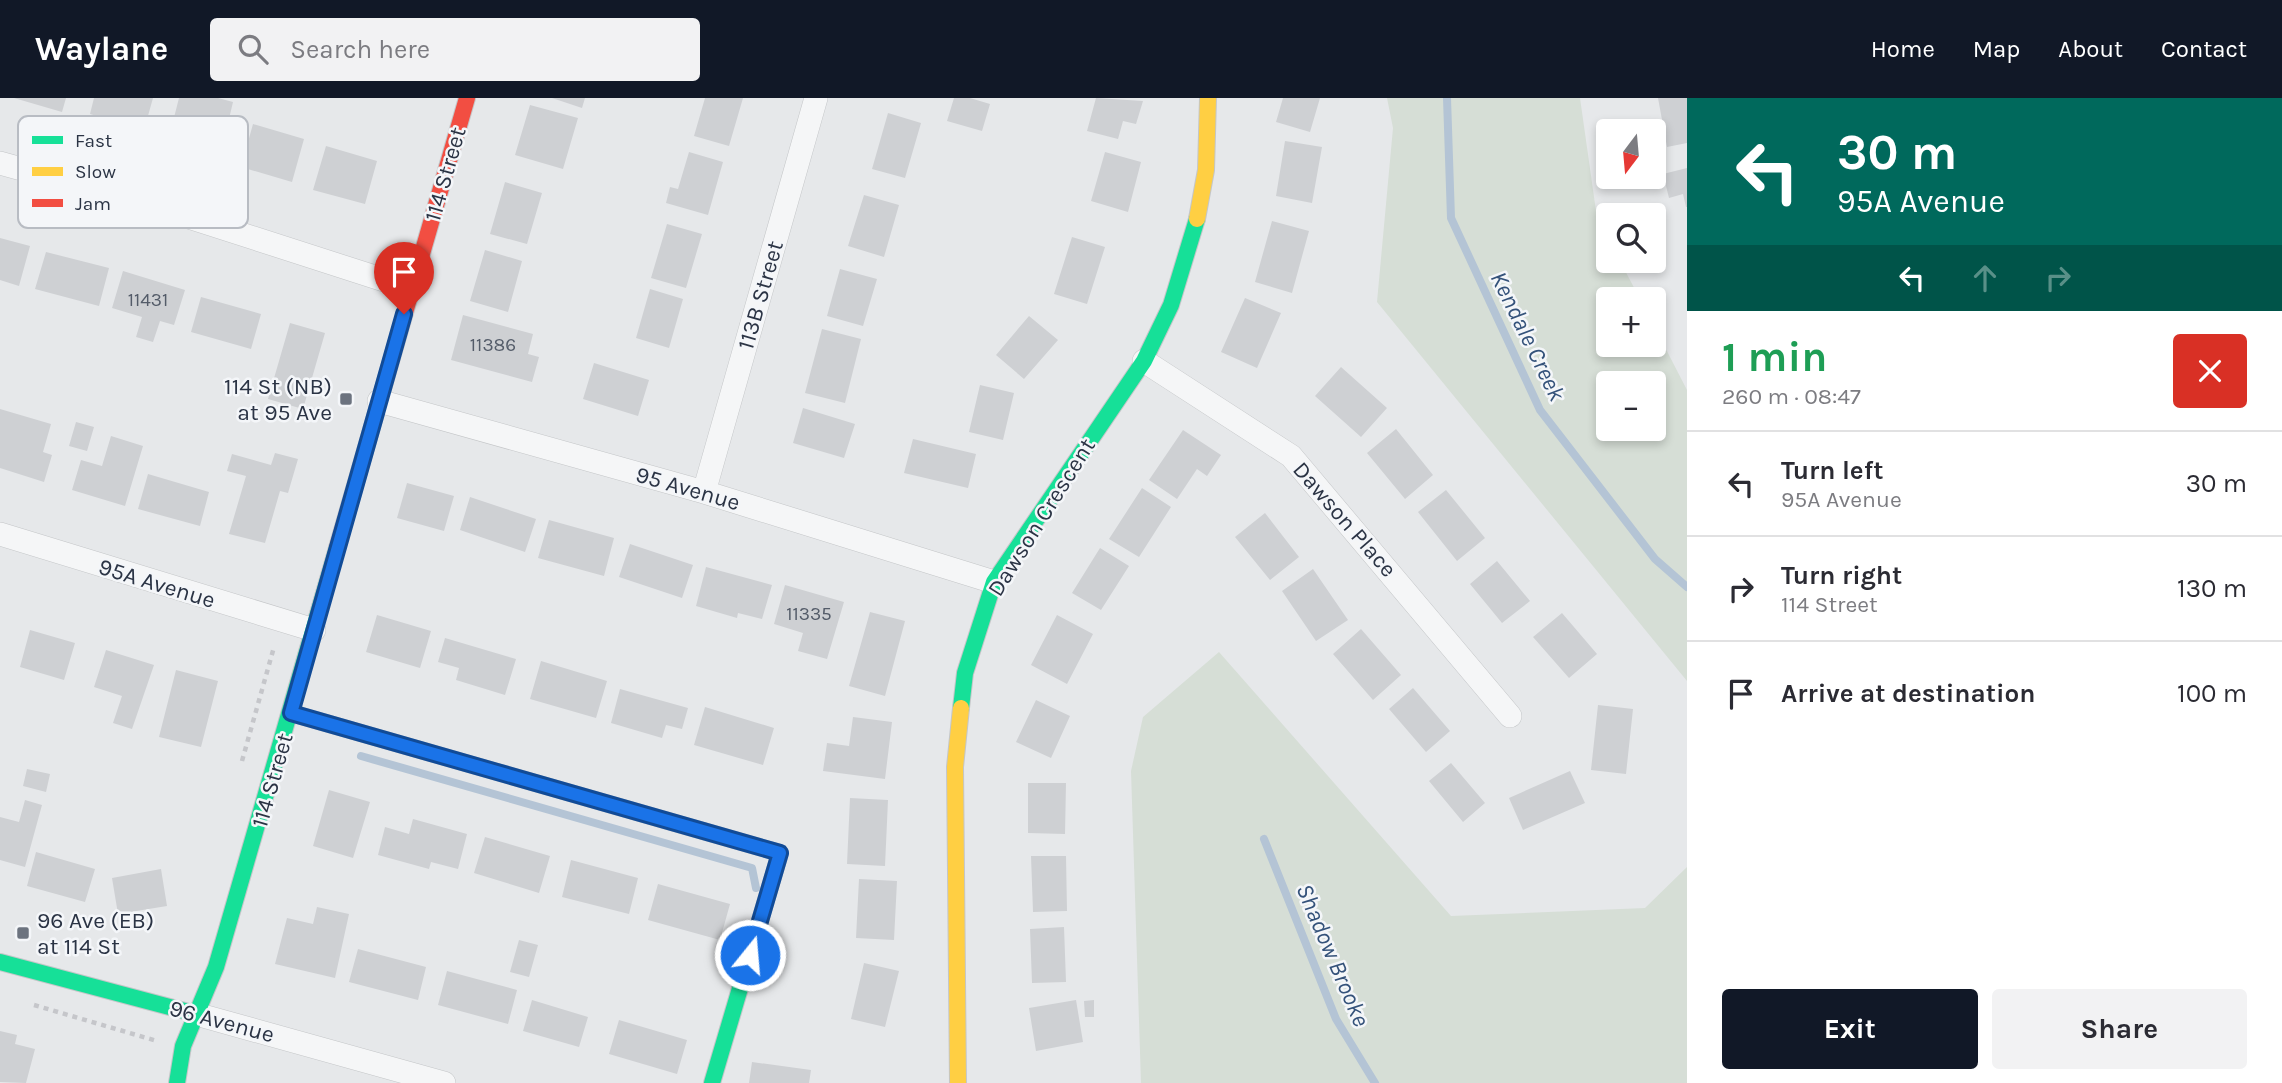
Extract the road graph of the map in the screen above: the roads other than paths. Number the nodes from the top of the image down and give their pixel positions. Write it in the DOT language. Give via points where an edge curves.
graph roads {
  1 [pos="467,98"];
  2 [pos="816,98"];
  3 [pos="1208,98"];
  4 [pos="0,163"];
  5 [pos="18,168"];
  6 [pos="223,228"];
  7 [pos="412,289"];
  8 [pos="1144,361"];
  9 [pos="379,401"];
  10 [pos="704,492"];
  11 [pos="0,534"];
  12 [pos="995,582"];
  13 [pos="314,630"];
  14 [pos="291,713"];
  15 [pos="1510,716"];
  16 [pos="0,962"];
  17 [pos="196,1014"];
  18 [pos="177,1083"];
  19 [pos="444,1083"];
  20 [pos="712,1083"];
  21 [pos="958,1083"];
  1 -- 7 [label="street, 114 Street"];
  2 -- 10 [label="street, 113B Street"];
  3 -- 8 [label="street, Dawson Crescent" via="1206,170 1193,239 1171,305"];
  4 -- 5 [label="street"];
  6 -- 7 [label="street"];
  7 -- 9 [label="street, 114 Street"];
  8 -- 12 [label="street, Dawson Crescent"];
  8 -- 15 [label="street, Dawson Place" via="1291,456"];
  9 -- 10 [label="street, 95 Avenue"];
  9 -- 13 [label="street, 114 Street"];
  10 -- 12 [label="street, 95 Avenue"];
  11 -- 13 [label="street, 95A Avenue"];
  12 -- 21 [label="street, Dawson Crescent" via="967,662 956,736"];
  13 -- 14 [label="street, 114 Street"];
  14 -- 17 [label="street, 114 Street" via="216,967"];
  14 -- 20 [label="street" via="780,853"];
  16 -- 17 [label="street, 96 Avenue"];
  17 -- 18 [label="street, 114 Street" via="183,1046"];
  17 -- 19 [label="street, 96 Avenue"];
}
